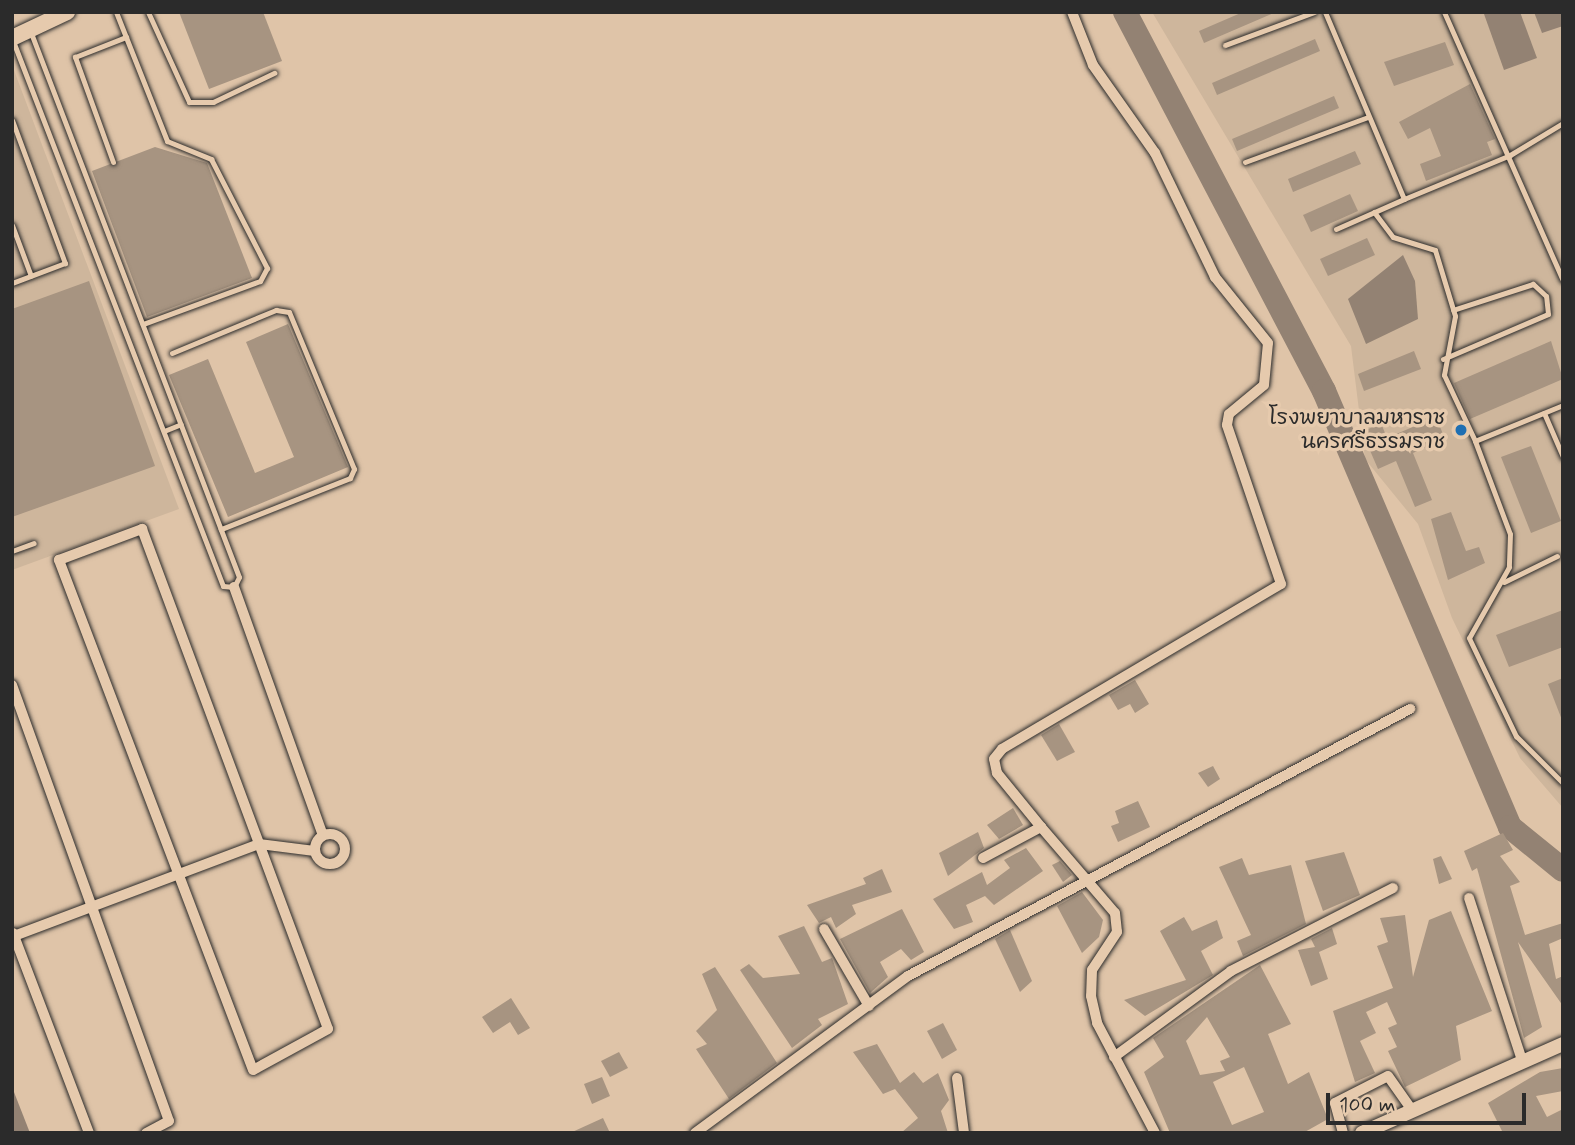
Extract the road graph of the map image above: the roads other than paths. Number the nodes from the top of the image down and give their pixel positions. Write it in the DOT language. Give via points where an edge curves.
graph roads {
  1 [pos="68,12"];
  2 [pos="116,12"];
  3 [pos="148,12"];
  4 [pos="1072,12"];
  5 [pos="1314,12"];
  6 [pos="1325,12"];
  7 [pos="1444,12"];
  8 [pos="30,30"];
  9 [pos="125,37"];
  10 [pos="12,39"];
  11 [pos="1225,46"];
  12 [pos="274,73"];
  13 [pos="1368,117"];
  14 [pos="12,120"];
  15 [pos="1563,123"];
  16 [pos="1510,155"];
  17 [pos="113,162"];
  18 [pos="1245,162"];
  19 [pos="1404,199"];
  20 [pos="1374,212"];
  21 [pos="12,225"];
  22 [pos="1336,229"];
  23 [pos="31,276"];
  24 [pos="1563,281"];
  25 [pos="12,283"];
  26 [pos="1454,310"];
  27 [pos="143,324"];
  28 [pos="172,353"];
  29 [pos="1443,359"];
  30 [pos="1563,405"];
  31 [pos="1544,413"];
  32 [pos="181,424"];
  33 [pos="164,431"];
  34 [pos="1475,441"];
  35 [pos="1563,457"];
  36 [pos="221,529"];
  37 [pos="34,543"];
  38 [pos="12,551"];
  39 [pos="1558,556"];
  40 [pos="1504,582"];
  41 [pos="234,587"];
  42 [pos="12,685"];
  43 [pos="1410,709"];
  44 [pos="1563,783"];
  45 [pos="1041,827"];
  46 [pos="323,835"];
  47 [pos="259,844"];
  48 [pos="315,851"];
  49 [pos="983,858"];
  50 [pos="180,874"];
  51 [pos="1090,879"];
  52 [pos="1393,888"];
  53 [pos="1469,898"];
  54 [pos="92,908"];
  55 [pos="824,929"];
  56 [pos="13,934"];
  57 [pos="869,1006"];
  58 [pos="1563,1044"];
  59 [pos="1114,1058"];
  60 [pos="1522,1060"];
  61 [pos="957,1078"];
  62 [pos="1412,1110"];
  63 [pos="89,1133"];
  64 [pos="146,1133"];
  65 [pos="695,1133"];
  66 [pos="964,1133"];
  67 [pos="1155,1133"];
  68 [pos="1343,1133"];
  69 [pos="1362,1133"];
  1 -- 8 [label="main road"];
  2 -- 9 [label="lane"];
  3 -- 12 [label="lane" via="190,102 213,102"];
  4 -- 45 [label="street" via="1093,65 1155,153 1215,277 1268,343 1264,385 1229,414 1227,425 1281,584 1002,749 994,759 997,773"];
  5 -- 11 [label="lane"];
  6 -- 13 [label="lane"];
  7 -- 16 [label="lane"];
  8 -- 10 [label="main road"];
  8 -- 27 [label="lane"];
  9 -- 17 [label="lane" via="75,57"];
  9 -- 27 [label="lane" via="167,141 211,159 268,272 260,281"];
  10 -- 33 [label="lane"];
  13 -- 18 [label="lane"];
  13 -- 19 [label="lane"];
  14 -- 23 [label="lane" via="65,263"];
  15 -- 16 [label="lane"];
  16 -- 19 [label="lane"];
  16 -- 24 [label="lane"];
  19 -- 20 [label="lane"];
  20 -- 22 [label="lane"];
  20 -- 26 [label="lane" via="1377,223 1393,237 1435,250"];
  21 -- 23 [label="lane"];
  23 -- 25 [label="lane"];
  26 -- 29 [label="lane"];
  26 -- 29 [label="lane" via="1533,284 1546,296 1548,314"];
  27 -- 32 [label="lane"];
  28 -- 36 [label="lane" via="276,310 289,312 354,469 350,478"];
  29 -- 34 [label="lane" via="1452,400"];
  30 -- 31 [label="lane"];
  31 -- 34 [label="lane"];
  31 -- 35 [label="lane"];
  32 -- 33 [label="lane"];
  32 -- 36 [label="lane"];
  33 -- 41 [label="lane" via="223,586"];
  34 -- 40 [label="lane" via="1510,534"];
  36 -- 41 [label="lane" via="239,577"];
  37 -- 38 [label="lane"];
  39 -- 40 [label="lane"];
  40 -- 44 [label="lane" via="1469,638 1516,736"];
  41 -- 46 [label="street"];
  42 -- 54 [label="street"];
  43 -- 51 [label="street"];
  45 -- 49 [label="street"];
  45 -- 51 [label="street"];
  46 -- 48 [label="street"];
  46 -- 48 [label="street" via="341,839 342,857 324,863"];
  47 -- 48 [label="street"];
  47 -- 50 [label="street"];
  47 -- 50 [label="street" via="328,1029 254,1070"];
  47 -- 50 [label="street" via="142,530 58,561"];
  50 -- 54 [label="street"];
  51 -- 57 [label="street" via="908,976"];
  51 -- 59 [label="street" via="1115,913 1116,932 1099,954 1091,982 1097,1024"];
  52 -- 59 [label="street" via="1231,971"];
  53 -- 60 [label="street"];
  54 -- 56 [label="street"];
  54 -- 64 [label="street" via="169,1121"];
  55 -- 57 [label="street"];
  56 -- 63 [label="street"];
  57 -- 65 [label="street"];
  58 -- 60 [label="main road"];
  59 -- 67 [label="street"];
  60 -- 62 [label="main road"];
  61 -- 66 [label="street"];
  62 -- 68 [label="street" via="1388,1076 1335,1103"];
  62 -- 69 [label="main road"];
}
